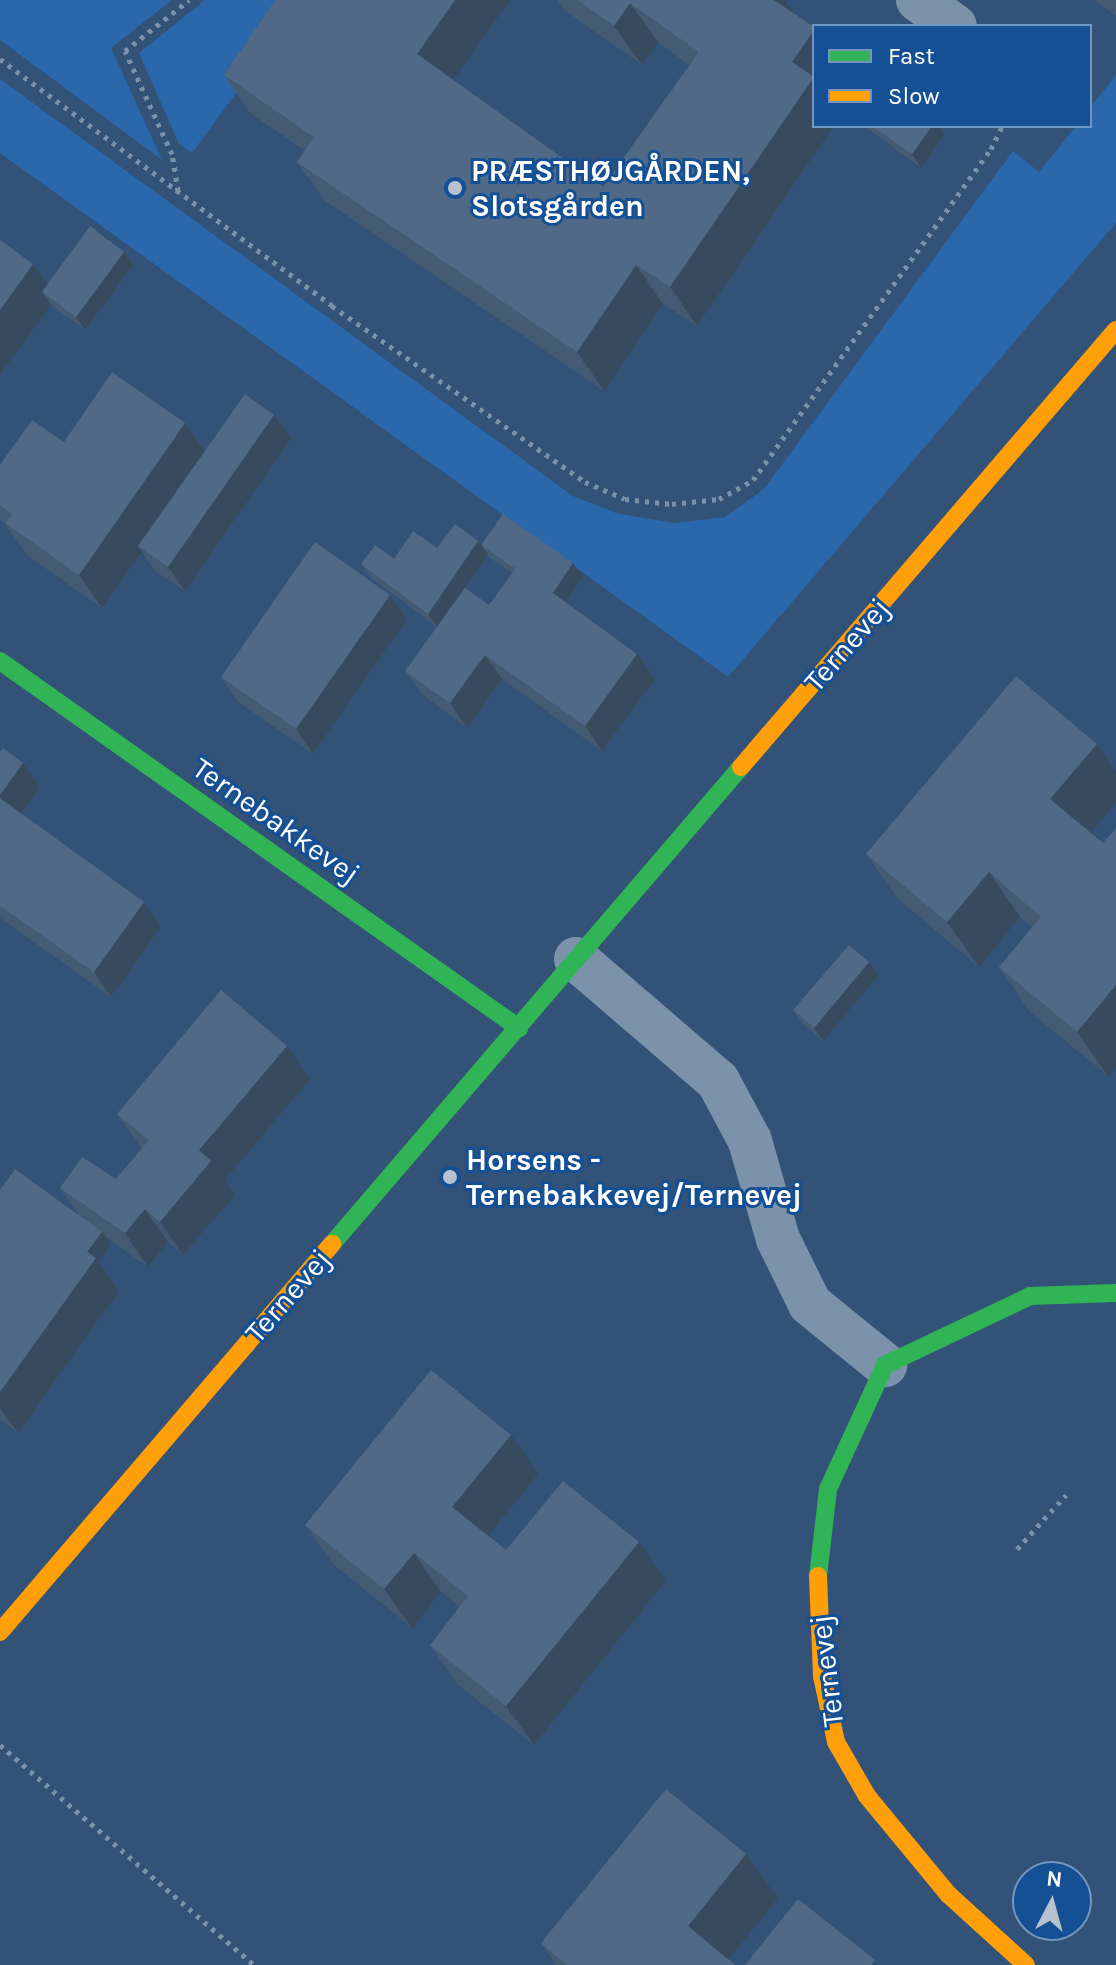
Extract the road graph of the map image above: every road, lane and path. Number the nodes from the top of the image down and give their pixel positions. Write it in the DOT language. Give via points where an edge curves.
graph roads {
  1 [pos="189,0"];
  2 [pos="918,0"];
  3 [pos="952,24"];
  4 [pos="0,59"];
  5 [pos="1001,128"];
  6 [pos="179,192"];
  7 [pos="1116,330"];
  8 [pos="0,661"];
  9 [pos="576,959"];
  10 [pos="519,1028"];
  11 [pos="1116,1293"];
  12 [pos="885,1365"];
  13 [pos="1066,1495"];
  14 [pos="1017,1549"];
  15 [pos="0,1632"];
  16 [pos="0,1745"];
  17 [pos="254,1965"];
  18 [pos="1026,1965"];
  1 -- 6 [label="path" via="125,51 172,154"];
  2 -- 3 [label="street"];
  4 -- 6 [label="path"];
  5 -- 6 [label="path" via="753,480 719,499 672,504 625,499 585,482"];
  7 -- 9 [label="street, Ternevej"];
  8 -- 10 [label="street, Ternebakkevej"];
  9 -- 10 [label="street, Ternevej"];
  9 -- 12 [label="street" via="718,1081 750,1141 778,1239 810,1304"];
  10 -- 15 [label="street, Ternevej"];
  11 -- 12 [label="street" via="1030,1296"];
  12 -- 18 [label="street, Ternevej" via="828,1489 818,1578 822,1676 836,1742 867,1796 949,1895"];
  13 -- 14 [label="path"];
  16 -- 17 [label="path"];
}
